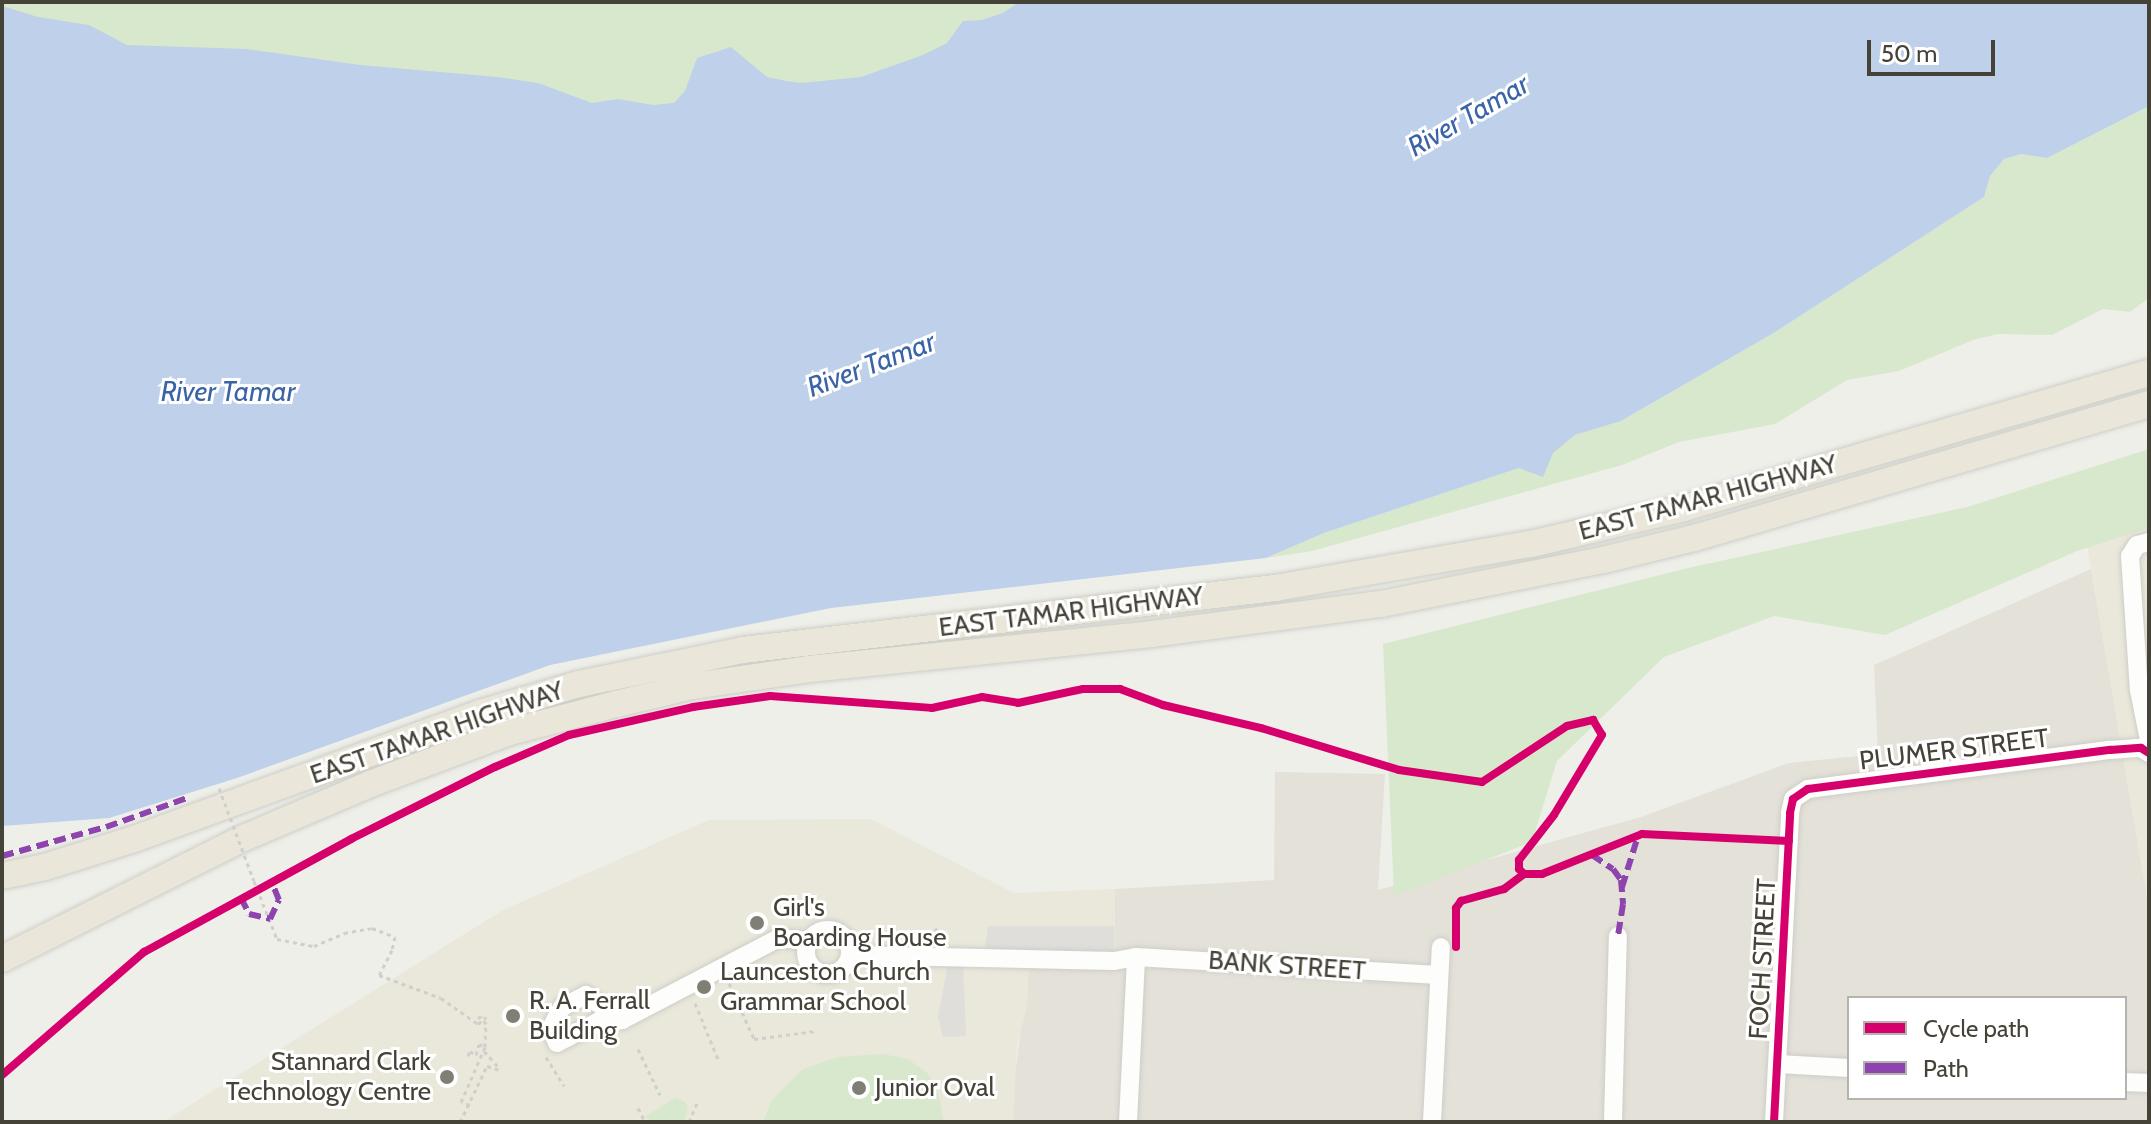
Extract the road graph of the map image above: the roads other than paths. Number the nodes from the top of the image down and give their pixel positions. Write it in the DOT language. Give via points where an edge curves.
graph roads {
  1 [pos="2149,373"];
  2 [pos="2149,404"];
  3 [pos="2149,542"];
  4 [pos="2149,740"];
  5 [pos="2149,753"];
  6 [pos="1793,799"];
  7 [pos="45,867"];
  8 [pos="2,876"];
  9 [pos="2,889"];
  10 [pos="1618,936"];
  11 [pos="809,941"];
  12 [pos="1441,947"];
  13 [pos="850,955"];
  14 [pos="1136,957"];
  15 [pos="2,959"];
  16 [pos="1438,975"];
  17 [pos="622,1020"];
  18 [pos="1778,1064"];
  19 [pos="1847,1068"];
  20 [pos="2127,1082"];
  21 [pos="2149,1083"];
  22 [pos="1128,1122"];
  23 [pos="1432,1122"];
  24 [pos="1613,1122"];
  25 [pos="1774,1122"];
  1 -- 7 [label="highway, EAST TAMAR HIGHWAY" via="1684,508 1531,544 1275,588 743,650 579,684 480,713"];
  2 -- 15 [label="highway, EAST TAMAR HIGHWAY" via="1783,513 1603,560 1381,604 1267,620 693,686 510,732 246,837"];
  3 -- 4 [label="street" via="2137,545 2130,556 2139,690"];
  5 -- 6 [label="street, PLUMER STREET" via="2123,748 1808,789"];
  6 -- 18 [label="street, FOCH STREET"];
  7 -- 8 [label="highway, EAST TAMAR HIGHWAY"];
  7 -- 9 [label="highway"];
  10 -- 24 [label="street"];
  11 -- 13 [label="street" via="825,930 839,932"];
  11 -- 13 [label="street" via="809,961 825,974 844,968"];
  11 -- 17 [label="street" via="779,938"];
  12 -- 16 [label="street"];
  13 -- 14 [label="street, BANK STREET" via="1114,961"];
  14 -- 16 [label="street, BANK STREET"];
  14 -- 22 [label="street"];
  16 -- 23 [label="street"];
  18 -- 19 [label="street"];
  18 -- 25 [label="street, FOCH STREET"];
  20 -- 21 [label="street"];
}
